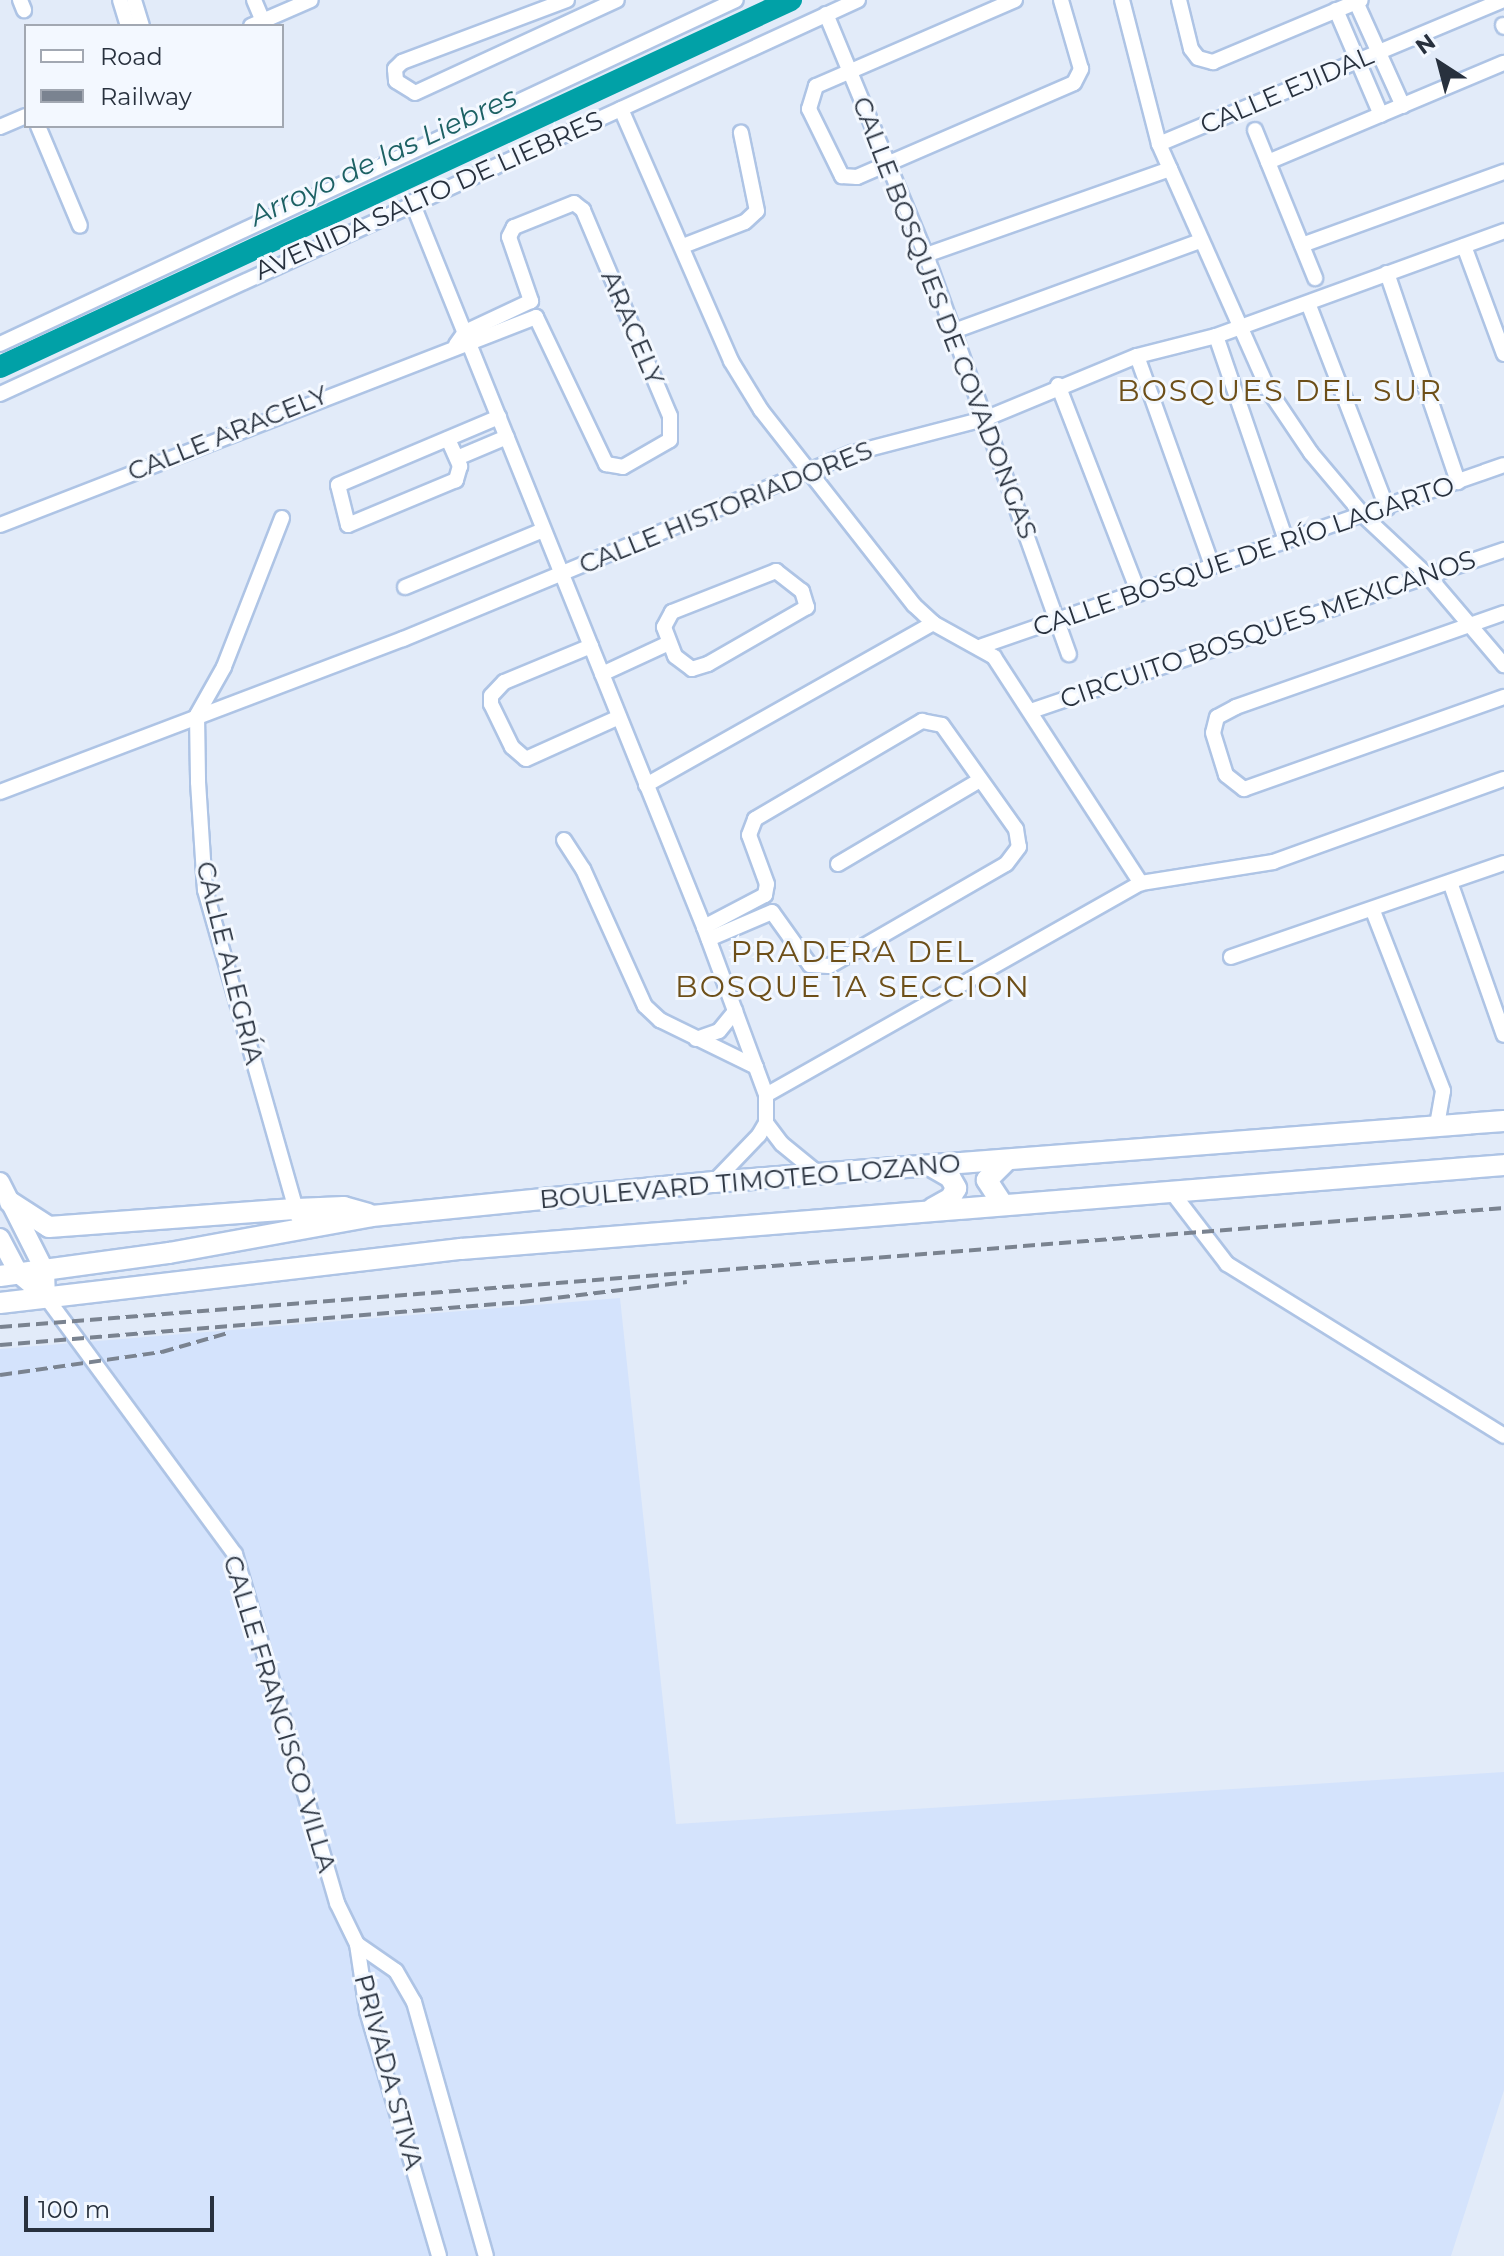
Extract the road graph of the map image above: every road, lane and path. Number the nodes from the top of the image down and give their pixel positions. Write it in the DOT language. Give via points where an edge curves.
graph roads {
  1 [pos="120,0"];
  2 [pos="134,0"];
  3 [pos="254,0"];
  4 [pos="311,0"];
  5 [pos="567,0"];
  6 [pos="617,0"];
  7 [pos="736,0"];
  8 [pos="858,0"];
  9 [pos="1015,0"];
  10 [pos="1061,0"];
  11 [pos="1122,0"];
  12 [pos="1179,0"];
  13 [pos="1504,0"];
  14 [pos="1358,1"];
  15 [pos="1336,10"];
  16 [pos="826,14"];
  17 [pos="127,24"];
  18 [pos="141,24"];
  19 [pos="257,24"];
  20 [pos="1379,53"];
  21 [pos="1359,62"];
  22 [pos="1504,63"];
  23 [pos="849,70"];
  24 [pos="1403,106"];
  25 [pos="621,109"];
  26 [pos="1381,115"];
  27 [pos="24,117"];
  28 [pos="0,127"];
  29 [pos="39,128"];
  30 [pos="1255,130"];
  31 [pos="741,133"];
  32 [pos="1159,144"];
  33 [pos="1268,162"];
  34 [pos="887,163"];
  35 [pos="1170,169"];
  36 [pos="1504,172"];
  37 [pos="412,202"];
  38 [pos="80,226"];
  39 [pos="1504,231"];
  40 [pos="1200,241"];
  41 [pos="1302,245"];
  42 [pos="683,246"];
  43 [pos="1464,246"];
  44 [pos="926,255"];
  45 [pos="1387,273"];
  46 [pos="1315,278"];
  47 [pos="1308,303"];
  48 [pos="1237,328"];
  49 [pos="954,331"];
  50 [pos="1216,336"];
  51 [pos="464,341"];
  52 [pos="0,344"];
  53 [pos="1504,354"];
  54 [pos="1137,356"];
  55 [pos="1058,385"];
  56 [pos="0,394"];
  57 [pos="499,417"];
  58 [pos="987,418"];
  59 [pos="507,437"];
  60 [pos="448,439"];
  61 [pos="457,458"];
  62 [pos="1504,465"];
  63 [pos="810,470"];
  64 [pos="1458,482"];
  65 [pos="1387,508"];
  66 [pos="1364,516"];
  67 [pos="282,518"];
  68 [pos="0,525"];
  69 [pos="543,530"];
  70 [pos="1285,538"];
  71 [pos="1504,550"];
  72 [pos="1212,566"];
  73 [pos="562,573"];
  74 [pos="1429,577"];
  75 [pos="405,587"];
  76 [pos="1139,594"];
  77 [pos="1504,613"];
  78 [pos="933,623"];
  79 [pos="1058,624"];
  80 [pos="1470,625"];
  81 [pos="669,643"];
  82 [pos="591,646"];
  83 [pos="982,646"];
  84 [pos="1069,654"];
  85 [pos="1504,665"];
  86 [pos="602,674"];
  87 [pos="1504,697"];
  88 [pos="1031,711"];
  89 [pos="197,715"];
  90 [pos="619,717"];
  91 [pos="1504,779"];
  92 [pos="980,780"];
  93 [pos="646,785"];
  94 [pos="0,792"];
  95 [pos="564,840"];
  96 [pos="1504,863"];
  97 [pos="838,864"];
  98 [pos="1450,882"];
  99 [pos="1141,883"];
  100 [pos="1373,911"];
  101 [pos="707,933"];
  102 [pos="1231,957"];
  103 [pos="735,1011"];
  104 [pos="1504,1035"];
  105 [pos="696,1039"];
  106 [pos="756,1067"];
  107 [pos="766,1095"];
  108 [pos="1504,1121"];
  109 [pos="766,1123"];
  110 [pos="1437,1126"];
  111 [pos="1006,1161"];
  112 [pos="1504,1165"];
  113 [pos="931,1166"];
  114 [pos="821,1176"];
  115 [pos="0,1182"];
  116 [pos="714,1182"];
  117 [pos="1171,1191"];
  118 [pos="10,1202"];
  119 [pos="1003,1205"];
  120 [pos="930,1210"];
  121 [pos="298,1219"];
  122 [pos="0,1238"];
  123 [pos="45,1271"];
  124 [pos="10,1275"];
  125 [pos="46,1297"];
  126 [pos="0,1303"];
  127 [pos="1504,1436"];
  128 [pos="357,1944"];
  129 [pos="439,2256"];
  130 [pos="486,2256"];
  1 -- 17 [label="street"];
  2 -- 18 [label="street"];
  3 -- 19 [label="street"];
  4 -- 19 [label="street"];
  5 -- 6 [label="street" via="402,62 395,69 396,81 415,93"];
  7 -- 52 [label="street, AVENIDA SALTO DE LIEBRES"];
  8 -- 16 [label="street, AVENIDA SALTO DE LIEBRES"];
  9 -- 23 [label="street"];
  10 -- 34 [label="street" via="1081,69 1074,83"];
  11 -- 32 [label="street"];
  12 -- 15 [label="street" via="1191,49 1206,62"];
  13 -- 20 [label="street, CALLE EJIDAL"];
  14 -- 15 [label="street"];
  14 -- 20 [label="street"];
  15 -- 21 [label="street"];
  16 -- 23 [label="street, CALLE BOSQUES DE COVADONGAS"];
  16 -- 25 [label="street, AVENIDA SALTO DE LIEBRES"];
  20 -- 21 [label="street, CALLE EJIDAL"];
  20 -- 24 [label="street"];
  21 -- 26 [label="street"];
  21 -- 32 [label="street, CALLE EJIDAL"];
  22 -- 24 [label="street"];
  23 -- 34 [label="street, CALLE BOSQUES DE COVADONGAS"];
  23 -- 34 [label="street" via="816,86 809,109 842,176 857,177"];
  24 -- 26 [label="street"];
  25 -- 37 [label="street, AVENIDA SALTO DE LIEBRES"];
  25 -- 42 [label="street"];
  26 -- 33 [label="street"];
  27 -- 28 [label="street"];
  29 -- 38 [label="street"];
  30 -- 33 [label="street"];
  31 -- 42 [label="street" via="757,211 745,222"];
  32 -- 35 [label="street"];
  33 -- 41 [label="street"];
  34 -- 44 [label="street, CALLE BOSQUES DE COVADONGAS"];
  35 -- 40 [label="street"];
  35 -- 44 [label="street"];
  36 -- 41 [label="street"];
  37 -- 51 [label="street"];
  37 -- 56 [label="street, AVENIDA SALTO DE LIEBRES"];
  39 -- 43 [label="street, CALLE HISTORIADORES"];
  40 -- 48 [label="street"];
  40 -- 49 [label="street"];
  41 -- 46 [label="street"];
  42 -- 63 [label="street" via="740,377"];
  43 -- 45 [label="street, CALLE HISTORIADORES"];
  43 -- 53 [label="street"];
  44 -- 49 [label="street, CALLE BOSQUES DE COVADONGAS"];
  45 -- 47 [label="street, CALLE HISTORIADORES"];
  45 -- 64 [label="street"];
  47 -- 48 [label="street, CALLE HISTORIADORES"];
  47 -- 65 [label="street"];
  48 -- 50 [label="street, CALLE HISTORIADORES"];
  48 -- 66 [label="street" via="1290,424"];
  49 -- 58 [label="street, CALLE BOSQUES DE COVADONGAS"];
  50 -- 54 [label="street, CALLE HISTORIADORES"];
  50 -- 70 [label="street"];
  51 -- 51 [label="street, ARACELY" via="536,317 606,464 623,467 666,446 672,435 670,416 577,204 566,203 514,227 509,237 531,301"];
  51 -- 57 [label="street"];
  51 -- 68 [label="street, CALLE ARACELY"];
  54 -- 55 [label="street, CALLE HISTORIADORES"];
  54 -- 72 [label="street"];
  55 -- 58 [label="street, CALLE HISTORIADORES"];
  55 -- 76 [label="street"];
  57 -- 59 [label="street"];
  57 -- 60 [label="street"];
  58 -- 63 [label="street, CALLE HISTORIADORES" via="853,453"];
  58 -- 79 [label="street, CALLE BOSQUES DE COVADONGAS"];
  59 -- 61 [label="street"];
  59 -- 69 [label="street"];
  60 -- 61 [label="street"];
  60 -- 61 [label="street" via="338,485 343,518 348,525 358,524 456,480"];
  62 -- 64 [label="street, CALLE BOSQUE DE RÍO LAGARTO"];
  63 -- 73 [label="street, CALLE HISTORIADORES"];
  63 -- 78 [label="street"];
  64 -- 65 [label="street, CALLE BOSQUE DE RÍO LAGARTO"];
  65 -- 66 [label="street, CALLE BOSQUE DE RÍO LAGARTO"];
  66 -- 70 [label="street, CALLE BOSQUE DE RÍO LAGARTO"];
  66 -- 74 [label="street"];
  67 -- 89 [label="street" via="224,667"];
  69 -- 73 [label="street"];
  69 -- 75 [label="street"];
  70 -- 72 [label="street, CALLE BOSQUE DE RÍO LAGARTO"];
  71 -- 74 [label="street, CIRCUITO BOSQUES MEXICANOS"];
  72 -- 76 [label="street, CALLE BOSQUE DE RÍO LAGARTO"];
  73 -- 82 [label="street"];
  73 -- 89 [label="street, CALLE HISTORIADORES"];
  74 -- 80 [label="street"];
  74 -- 88 [label="street, CIRCUITO BOSQUES MEXICANOS"];
  76 -- 79 [label="street, CALLE BOSQUE DE RÍO LAGARTO"];
  77 -- 80 [label="street"];
  78 -- 83 [label="street"];
  78 -- 93 [label="street"];
  79 -- 83 [label="street, CALLE BOSQUE DE RÍO LAGARTO"];
  79 -- 84 [label="street, CALLE BOSQUES DE COVADONGAS"];
  80 -- 85 [label="street"];
  80 -- 87 [label="street" via="1225,712 1217,717 1213,733 1226,775 1244,789"];
  81 -- 81 [label="street" via="675,656 692,669 708,664 807,607 808,599 776,571 672,612 664,621"];
  81 -- 86 [label="street"];
  82 -- 86 [label="street"];
  82 -- 90 [label="street" via="504,682 491,696 491,704 512,747 526,759"];
  83 -- 88 [label="street"];
  86 -- 90 [label="street"];
  88 -- 99 [label="street"];
  89 -- 94 [label="street, CALLE HISTORIADORES"];
  89 -- 121 [label="street, CALLE ALEGRÍA" via="205,890"];
  90 -- 93 [label="street"];
  91 -- 99 [label="street" via="1273,862"];
  92 -- 97 [label="street"];
  92 -- 101 [label="street" via="942,725 922,721 755,819 749,835 767,884 765,895"];
  92 -- 101 [label="street" via="1016,829 1019,847 1006,864 820,968 806,961 772,912"];
  93 -- 101 [label="street"];
  95 -- 105 [label="street" via="583,869 633,990 660,1020"];
  96 -- 98 [label="street"];
  98 -- 100 [label="street"];
  98 -- 104 [label="street"];
  99 -- 107 [label="street"];
  100 -- 102 [label="street"];
  100 -- 110 [label="street" via="1443,1091"];
  101 -- 103 [label="street"];
  103 -- 105 [label="street" via="719,1031"];
  103 -- 106 [label="street"];
  105 -- 106 [label="street"];
  106 -- 107 [label="street"];
  107 -- 109 [label="street"];
  108 -- 110 [label="main road, BOULEVARD TIMOTEO LOZANO"];
  109 -- 114 [label="street"];
  109 -- 116 [label="street" via="744,1156"];
  110 -- 111 [label="main road, BOULEVARD TIMOTEO LOZANO"];
  111 -- 113 [label="main road, BOULEVARD TIMOTEO LOZANO"];
  111 -- 119 [label="main road" via="987,1180"];
  112 -- 117 [label="main road, BOULEVARD TIMOTEO LOZANO"];
  113 -- 114 [label="main road, BOULEVARD TIMOTEO LOZANO"];
  113 -- 120 [label="main road" via="950,1177 956,1188 951,1198"];
  114 -- 116 [label="main road, BOULEVARD TIMOTEO LOZANO"];
  115 -- 118 [label="main road"];
  116 -- 121 [label="main road, BOULEVARD TIMOTEO LOZANO"];
  117 -- 119 [label="main road, BOULEVARD TIMOTEO LOZANO"];
  117 -- 127 [label="street" via="1227,1264"];
  118 -- 121 [label="main road" via="49,1227"];
  118 -- 123 [label="main road"];
  119 -- 120 [label="main road, BOULEVARD TIMOTEO LOZANO"];
  120 -- 125 [label="main road, BOULEVARD TIMOTEO LOZANO" via="351,1259"];
  121 -- 123 [label="main road, BOULEVARD TIMOTEO LOZANO"];
  122 -- 124 [label="main road"];
  123 -- 124 [label="main road, BOULEVARD TIMOTEO LOZANO"];
  123 -- 125 [label="main road"];
  124 -- 125 [label="main road"];
  125 -- 126 [label="main road, BOULEVARD TIMOTEO LOZANO"];
  125 -- 128 [label="street, CALLE FRANCISCO VILLA" via="235,1554 337,1903"];
  128 -- 129 [label="street, PRIVADA STIVA" via="367,2011"];
  128 -- 130 [label="street, PRIVADA STIVA" via="396,1971 414,2002"];
}
